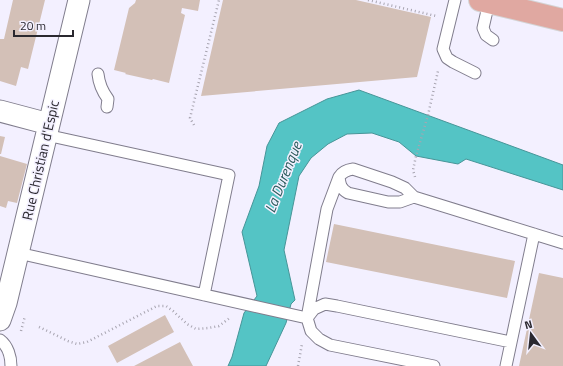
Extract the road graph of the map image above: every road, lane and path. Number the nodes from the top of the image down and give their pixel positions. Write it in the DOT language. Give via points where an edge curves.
graph roads {
  1 [pos="79,0"];
  2 [pos="219,0"];
  3 [pos="368,0"];
  4 [pos="455,0"];
  5 [pos="484,1"];
  6 [pos="450,20"];
  7 [pos="563,20"];
  8 [pos="493,40"];
  9 [pos="443,49"];
  10 [pos="475,73"];
  11 [pos="98,74"];
  12 [pos="107,107"];
  13 [pos="0,111"];
  14 [pos="194,125"];
  15 [pos="48,129"];
  16 [pos="416,156"];
  17 [pos="339,178"];
  18 [pos="414,197"];
  19 [pos="534,234"];
  20 [pos="563,243"];
  21 [pos="18,253"];
  22 [pos="204,295"];
  23 [pos="237,302"];
  24 [pos="307,318"];
  25 [pos="0,320"];
  26 [pos="39,327"];
  27 [pos="0,340"];
  28 [pos="512,342"];
  29 [pos="11,366"];
  30 [pos="434,366"];
  31 [pos="506,366"];
  1 -- 15 [label="street, Rue Christian d'Espic"];
  2 -- 14 [label="path" via="190,118"];
  3 -- 6 [label="path"];
  4 -- 6 [label="lane"];
  5 -- 7 [label="main road"];
  5 -- 8 [label="lane" via="482,28"];
  6 -- 9 [label="lane"];
  9 -- 10 [label="lane" via="447,58"];
  9 -- 16 [label="path"];
  11 -- 12 [label="lane" via="99,82 108,99"];
  13 -- 15 [label="street"];
  15 -- 21 [label="street, Rue Christian d'Espic"];
  15 -- 22 [label="lane" via="229,175"];
  17 -- 18 [label="lane" via="346,170 353,169 392,182 405,188"];
  17 -- 18 [label="lane" via="340,185 348,193 388,202 400,202"];
  17 -- 24 [label="lane" via="327,209"];
  18 -- 19 [label="lane"];
  19 -- 20 [label="lane"];
  19 -- 28 [label="lane"];
  21 -- 22 [label="lane"];
  21 -- 25 [label="street, Rue Christian d'Espic"];
  22 -- 23 [label="lane"];
  23 -- 24 [label="lane"];
  23 -- 26 [label="path" via="230,318 219,326 208,328 196,329 166,306 157,306 87,342 77,344"];
  24 -- 28 [label="lane" via="314,309 325,304"];
  24 -- 30 [label="lane" via="311,331 330,345"];
  27 -- 29 [label="lane" via="10,355"];
  28 -- 31 [label="lane"];
}
